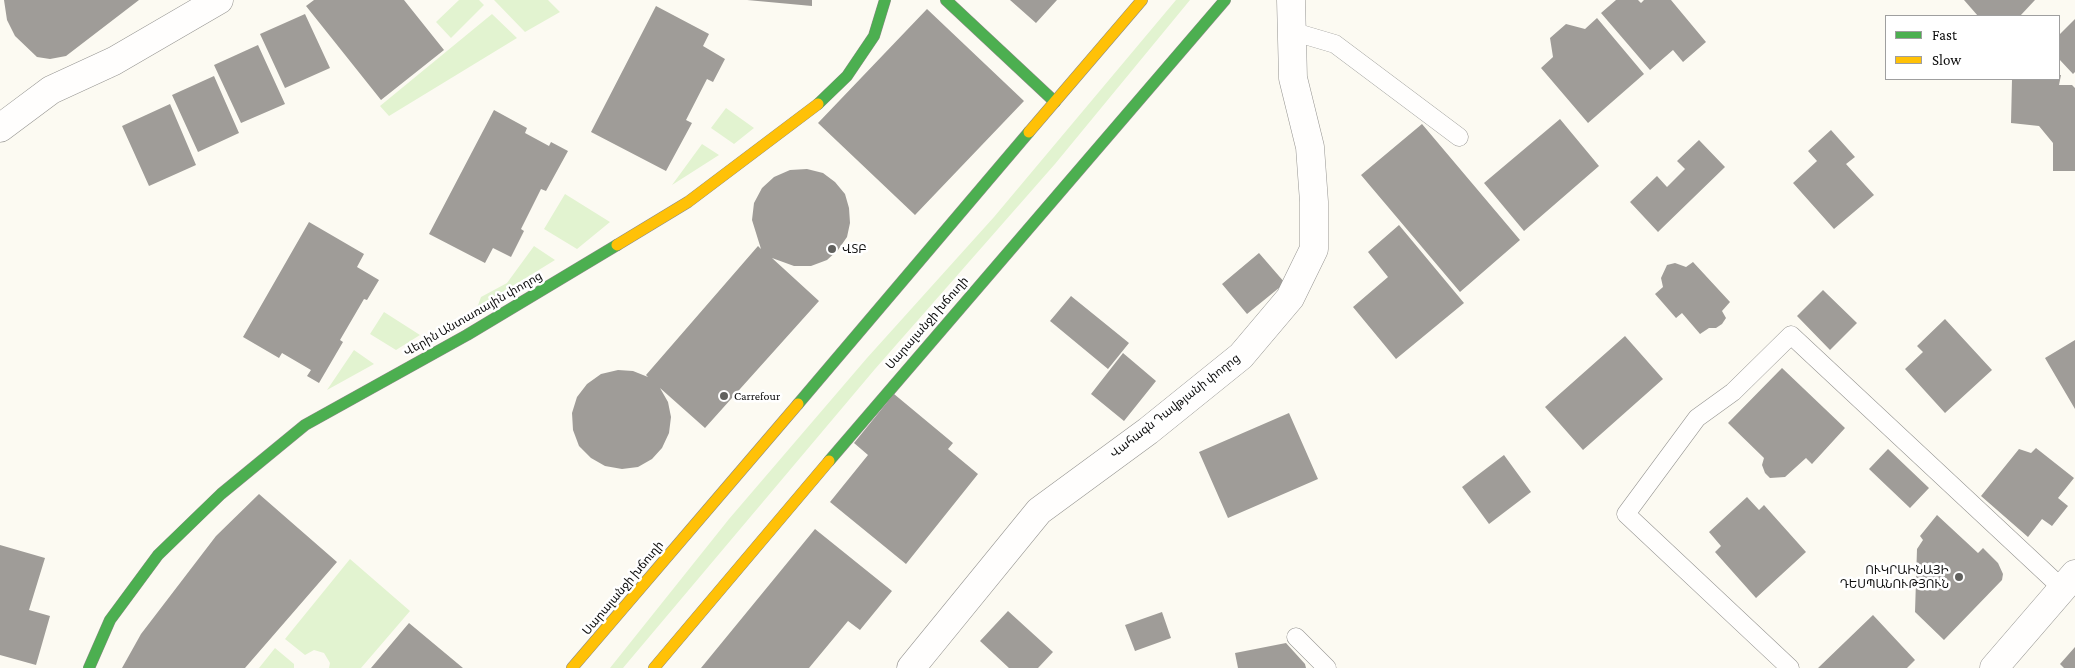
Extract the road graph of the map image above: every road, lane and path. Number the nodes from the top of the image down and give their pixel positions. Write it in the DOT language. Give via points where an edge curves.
graph roads {
  1 [pos="219,0"];
  2 [pos="885,0"];
  3 [pos="946,0"];
  4 [pos="1142,0"];
  5 [pos="1226,0"];
  6 [pos="1291,0"];
  7 [pos="1291,31"];
  8 [pos="1055,102"];
  9 [pos="0,128"];
  10 [pos="1459,137"];
  11 [pos="2069,581"];
  12 [pos="1296,637"];
  13 [pos="89,668"];
  14 [pos="572,668"];
  15 [pos="654,668"];
  16 [pos="911,668"];
  17 [pos="1327,668"];
  18 [pos="1790,668"];
  19 [pos="1994,668"];
  1 -- 9 [label="street" via="114,61 51,90"];
  2 -- 13 [label="main road, Վերին Անտառային փողոց" via="874,36 847,76 821,101 688,202 467,335 305,426 221,494 158,555 110,620"];
  3 -- 8 [label="main road"];
  4 -- 8 [label="main road, Սարալանջի խճուղի"];
  5 -- 15 [label="main road, Սարալանջի խճուղի" via="922,350"];
  6 -- 7 [label="street, Վահագն Դավթյանի փողոց"];
  7 -- 10 [label="lane" via="1335,44"];
  7 -- 16 [label="street, Վահագն Դավթյանի փողոց" via="1293,78 1310,147 1314,248 1290,298 1241,356 1148,431 1039,511"];
  8 -- 14 [label="main road, Սարալանջի խճուղի"];
  11 -- 18 [label="lane" via="1791,335 1733,392 1697,418 1626,514"];
  11 -- 19 [label="street"];
  12 -- 17 [label="lane"];
}
